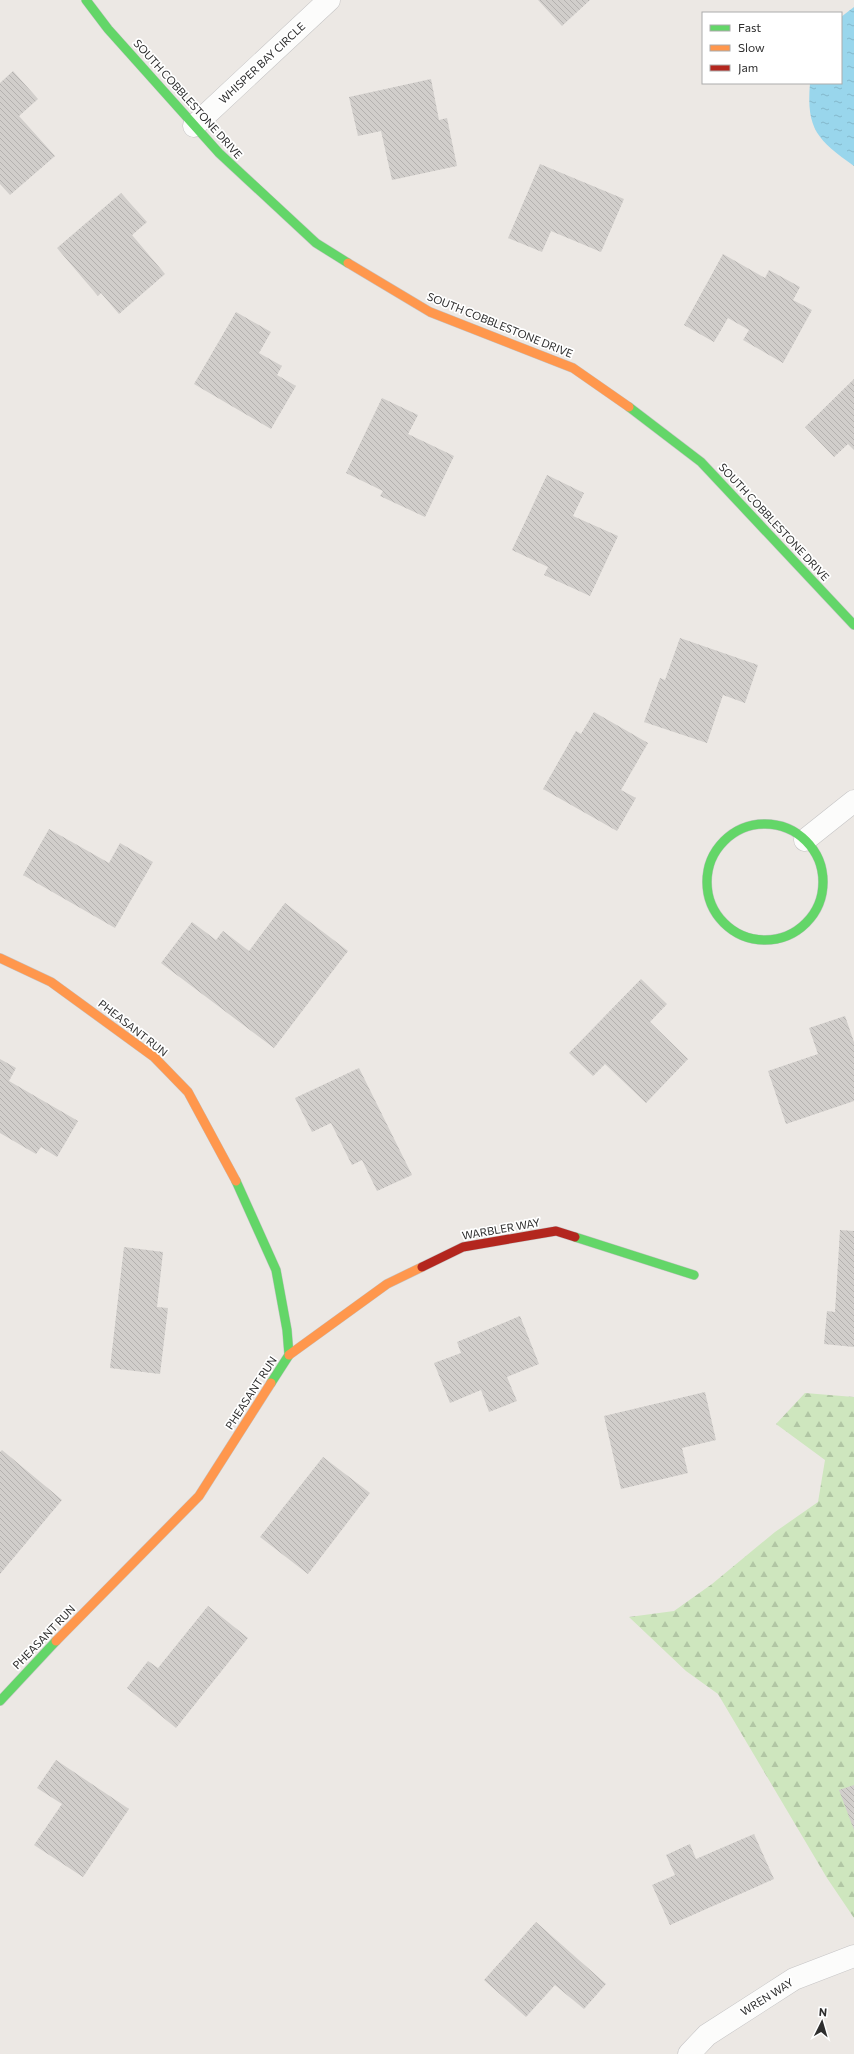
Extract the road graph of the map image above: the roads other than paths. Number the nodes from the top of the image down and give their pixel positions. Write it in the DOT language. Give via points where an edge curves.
graph roads {
  1 [pos="86,0"];
  2 [pos="329,0"];
  3 [pos="194,126"];
  4 [pos="854,625"];
  5 [pos="854,801"];
  6 [pos="805,840"];
  7 [pos="0,958"];
  8 [pos="694,1275"];
  9 [pos="289,1356"];
  10 [pos="0,1701"];
  11 [pos="854,1956"];
  12 [pos="689,2054"];
  1 -- 3 [label="street, SOUTH COBBLESTONE DRIVE" via="108,29"];
  2 -- 3 [label="street, WHISPER BAY CIRCLE"];
  3 -- 4 [label="street, SOUTH COBBLESTONE DRIVE" via="219,153 316,243 430,312 573,368 666,435 701,462"];
  5 -- 6 [label="street"];
  6 -- 6 [label="street" via="789,829 771,824 735,832 720,844 711,861 707,879 708,891 717,915 730,929 748,937 767,940 786,936 803,926 815,911 822,893 822,873 816,855"];
  7 -- 9 [label="street, PHEASANT RUN" via="51,982 154,1057 188,1092 240,1189 276,1270"];
  8 -- 9 [label="street, WARBLER WAY" via="556,1231 463,1247 387,1284"];
  9 -- 10 [label="street, PHEASANT RUN" via="199,1496 46,1650"];
  11 -- 12 [label="street, WREN WAY" via="794,1979 707,2035"];
}
